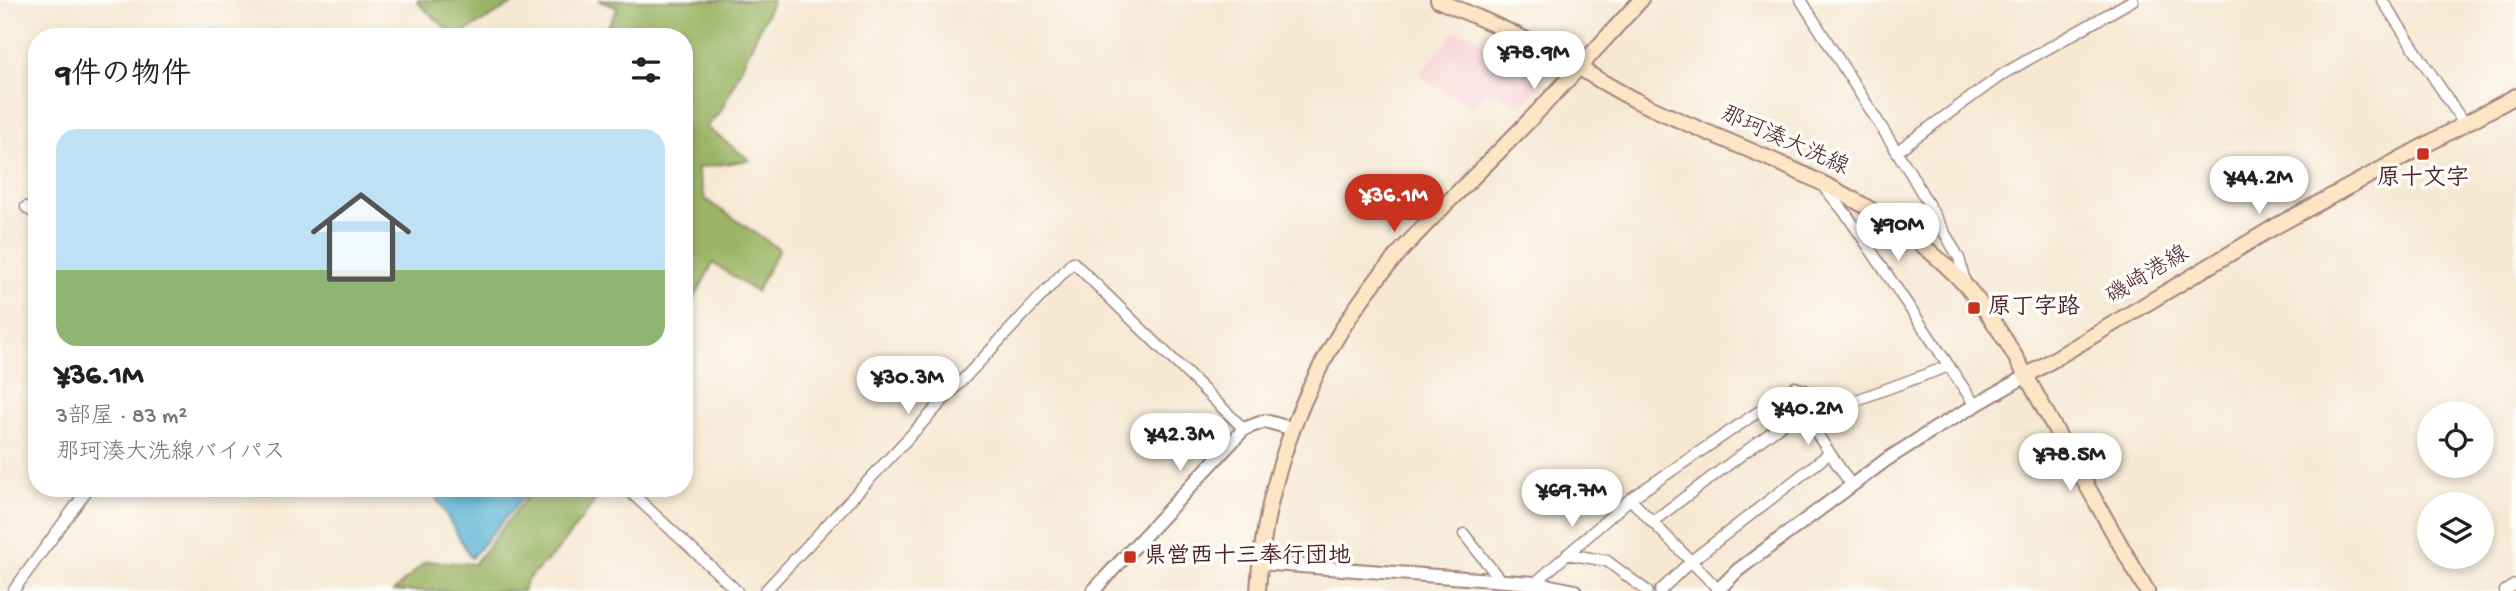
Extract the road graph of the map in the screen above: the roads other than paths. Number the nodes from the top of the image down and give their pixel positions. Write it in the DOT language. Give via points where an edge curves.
graph roads {
  1 [pos="1438,0"];
  2 [pos="1641,0"];
  3 [pos="1801,0"];
  4 [pos="2133,0"];
  5 [pos="2382,0"];
  6 [pos="1578,68"];
  7 [pos="2516,96"];
  8 [pos="2465,125"];
  9 [pos="1897,151"];
  10 [pos="1819,182"];
  11 [pos="1966,287"];
  12 [pos="1949,366"];
  13 [pos="2026,376"];
  14 [pos="1788,391"];
  15 [pos="1975,405"];
  16 [pos="1801,411"];
  17 [pos="1244,429"];
  18 [pos="1293,429"];
  19 [pos="1830,453"];
  20 [pos="1852,485"];
  21 [pos="82,497"];
  22 [pos="636,497"];
  23 [pos="1630,499"];
  24 [pos="1653,522"];
  25 [pos="1464,534"];
  26 [pos="1567,554"];
  27 [pos="1691,561"];
  28 [pos="1260,563"];
  29 [pos="1502,580"];
  30 [pos="1535,583"];
  31 [pos="2516,584"];
  32 [pos="1718,590"];
  33 [pos="13,591"];
  34 [pos="737,591"];
  35 [pos="765,591"];
  36 [pos="1093,591"];
  37 [pos="1258,591"];
  38 [pos="1574,591"];
  39 [pos="1647,591"];
  40 [pos="1660,591"];
  41 [pos="2147,591"];
  42 [pos="2505,591"];
  1 -- 6 [label="main road, 那珂湊大洗線"];
  2 -- 6 [label="main road"];
  3 -- 9 [label="street"];
  4 -- 9 [label="street" via="2003,74"];
  5 -- 8 [label="street"];
  6 -- 10 [label="main road, 那珂湊大洗線" via="1637,101"];
  6 -- 18 [label="main road" via="1378,278 1335,342"];
  7 -- 8 [label="main road, 磯崎港線"];
  8 -- 13 [label="main road, 磯崎港線" via="2276,226"];
  9 -- 11 [label="street" via="1959,258"];
  10 -- 11 [label="main road, 那珂湊大洗線" via="1892,221"];
  10 -- 12 [label="street" via="1847,215"];
  11 -- 13 [label="main road, 那珂湊大洗線"];
  12 -- 14 [label="street" via="1851,402 1795,387"];
  12 -- 15 [label="street"];
  13 -- 15 [label="street"];
  13 -- 41 [label="main road, 那珂湊大洗線"];
  14 -- 16 [label="street"];
  14 -- 23 [label="street"];
  15 -- 20 [label="street"];
  16 -- 19 [label="street"];
  16 -- 24 [label="street"];
  17 -- 18 [label="street" via="1265,421"];
  17 -- 35 [label="street" via="1073,262"];
  17 -- 36 [label="street"];
  18 -- 28 [label="main road" via="1274,487"];
  19 -- 20 [label="street"];
  19 -- 27 [label="street"];
  20 -- 32 [label="street"];
  21 -- 33 [label="street"];
  22 -- 34 [label="street"];
  23 -- 24 [label="street"];
  23 -- 26 [label="street"];
  24 -- 27 [label="street"];
  25 -- 29 [label="street"];
  26 -- 30 [label="street"];
  26 -- 39 [label="street" via="1607,561"];
  27 -- 32 [label="street"];
  27 -- 40 [label="street"];
  28 -- 29 [label="street"];
  28 -- 37 [label="main road"];
  29 -- 30 [label="street"];
  30 -- 38 [label="street"];
  31 -- 42 [label="street"];
}
